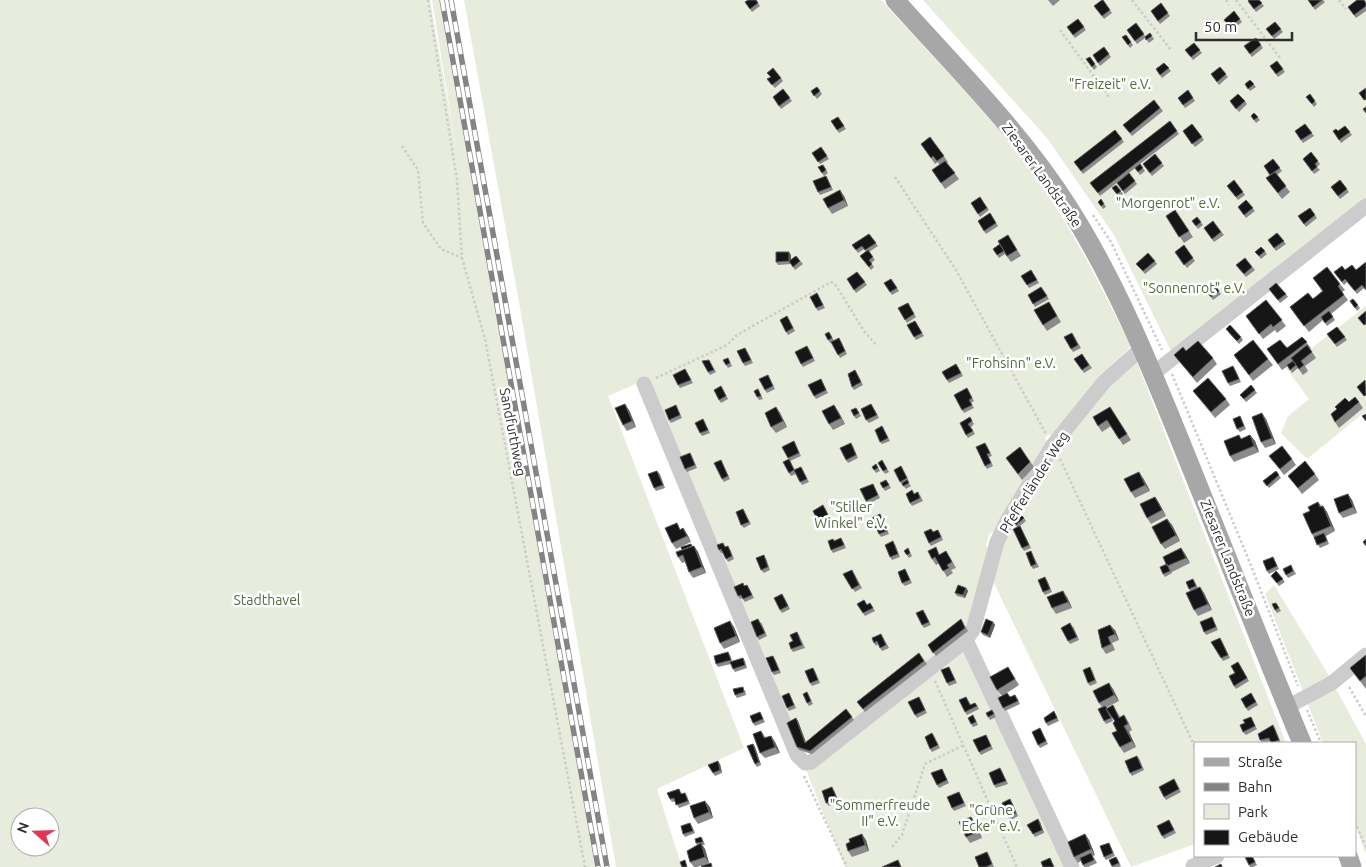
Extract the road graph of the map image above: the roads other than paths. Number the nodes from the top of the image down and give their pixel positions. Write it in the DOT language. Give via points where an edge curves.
graph roads {
  1 [pos="895,0"];
  2 [pos="1366,206"];
  3 [pos="1142,347"];
  4 [pos="1154,373"];
  5 [pos="644,384"];
  6 [pos="966,640"];
  7 [pos="1366,656"];
  8 [pos="1287,706"];
  9 [pos="1302,742"];
  10 [pos="1215,857"];
  11 [pos="1194,866"];
  12 [pos="1072,867"];
  1 -- 3 [label="main road, Ziesarer Landstraße" via="995,111 1068,206 1096,252"];
  2 -- 4 [label="street"];
  3 -- 4 [label="main road, Ziesarer Landstraße"];
  3 -- 6 [label="street, Pfefferländer Weg" via="1104,382 1053,446 1007,521 997,542 973,630"];
  4 -- 8 [label="main road, Ziesarer Landstraße"];
  5 -- 6 [label="street, Pfefferländer Weg" via="803,766"];
  6 -- 12 [label="street"];
  7 -- 8 [label="street" via="1303,700"];
  8 -- 9 [label="main road, Ziesarer Landstraße"];
  10 -- 11 [label="street"];
}
